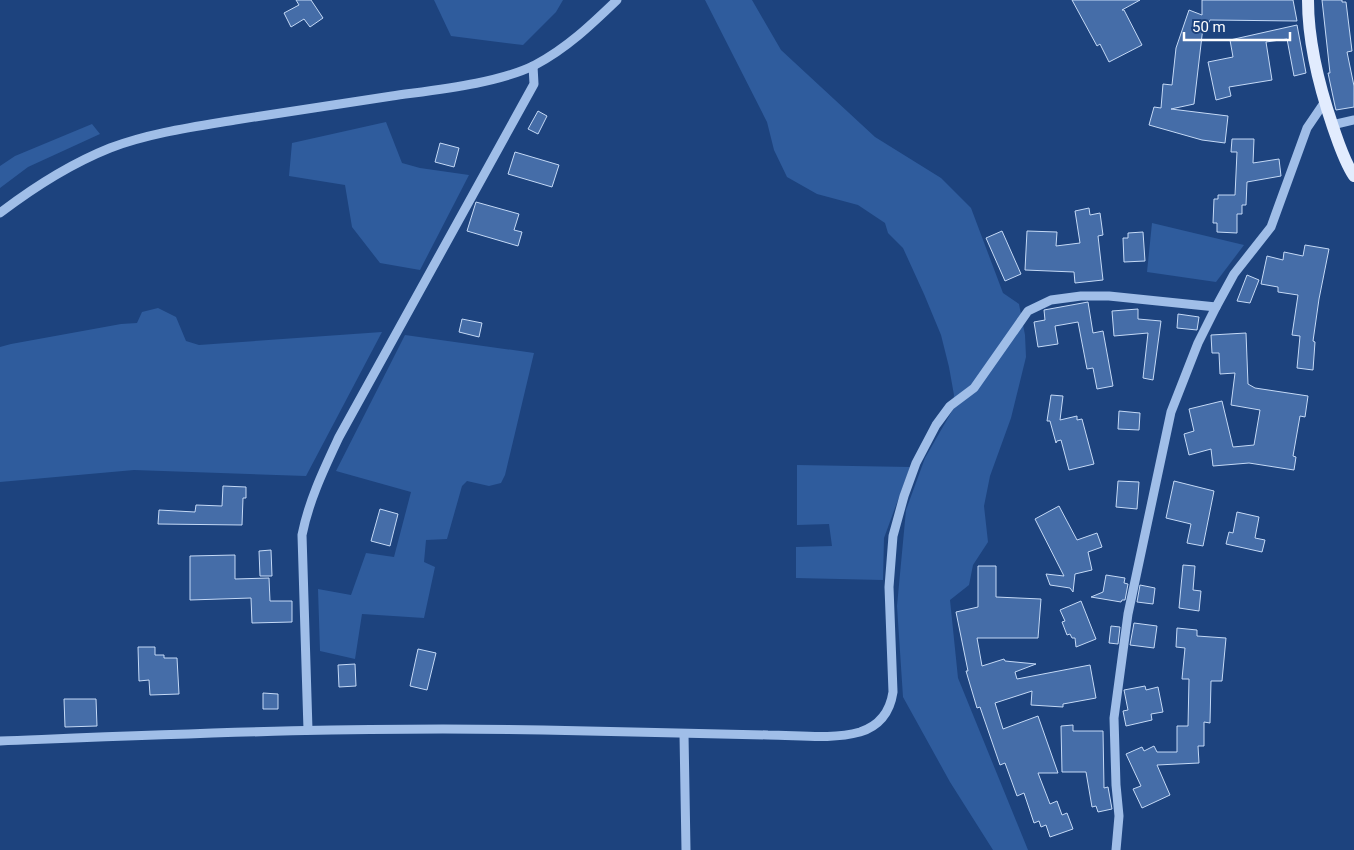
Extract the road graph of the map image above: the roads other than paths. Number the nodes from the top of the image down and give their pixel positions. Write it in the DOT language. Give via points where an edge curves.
graph roads {
  1 [pos="617,0"];
  2 [pos="1308,0"];
  3 [pos="533,66"];
  4 [pos="1324,103"];
  5 [pos="1354,120"];
  6 [pos="1332,125"];
  7 [pos="1354,176"];
  8 [pos="0,213"];
  9 [pos="1216,307"];
  10 [pos="308,730"];
  11 [pos="684,734"];
  12 [pos="0,741"];
  13 [pos="686,850"];
  14 [pos="1116,850"];
  1 -- 3 [label="street" via="570,44"];
  2 -- 4 [label="main road" via="1309,31"];
  3 -- 8 [label="street" via="507,76 463,85 153,135 77,162"];
  3 -- 10 [label="street" via="534,84 339,437 307,511 302,535"];
  4 -- 6 [label="main road"];
  4 -- 9 [label="street" via="1307,128 1271,227 1234,274"];
  5 -- 6 [label="street"];
  6 -- 7 [label="main road"];
  9 -- 11 [label="street" via="1081,296 1052,300 1028,311 974,388 950,406 936,425 916,463 904,496 892,544 889,587 893,692 886,714 862,732 842,736"];
  9 -- 14 [label="street" via="1198,342 1171,412 1128,614 1114,718 1119,816"];
  10 -- 11 [label="street"];
  10 -- 12 [label="street"];
  11 -- 13 [label="street"];
}
